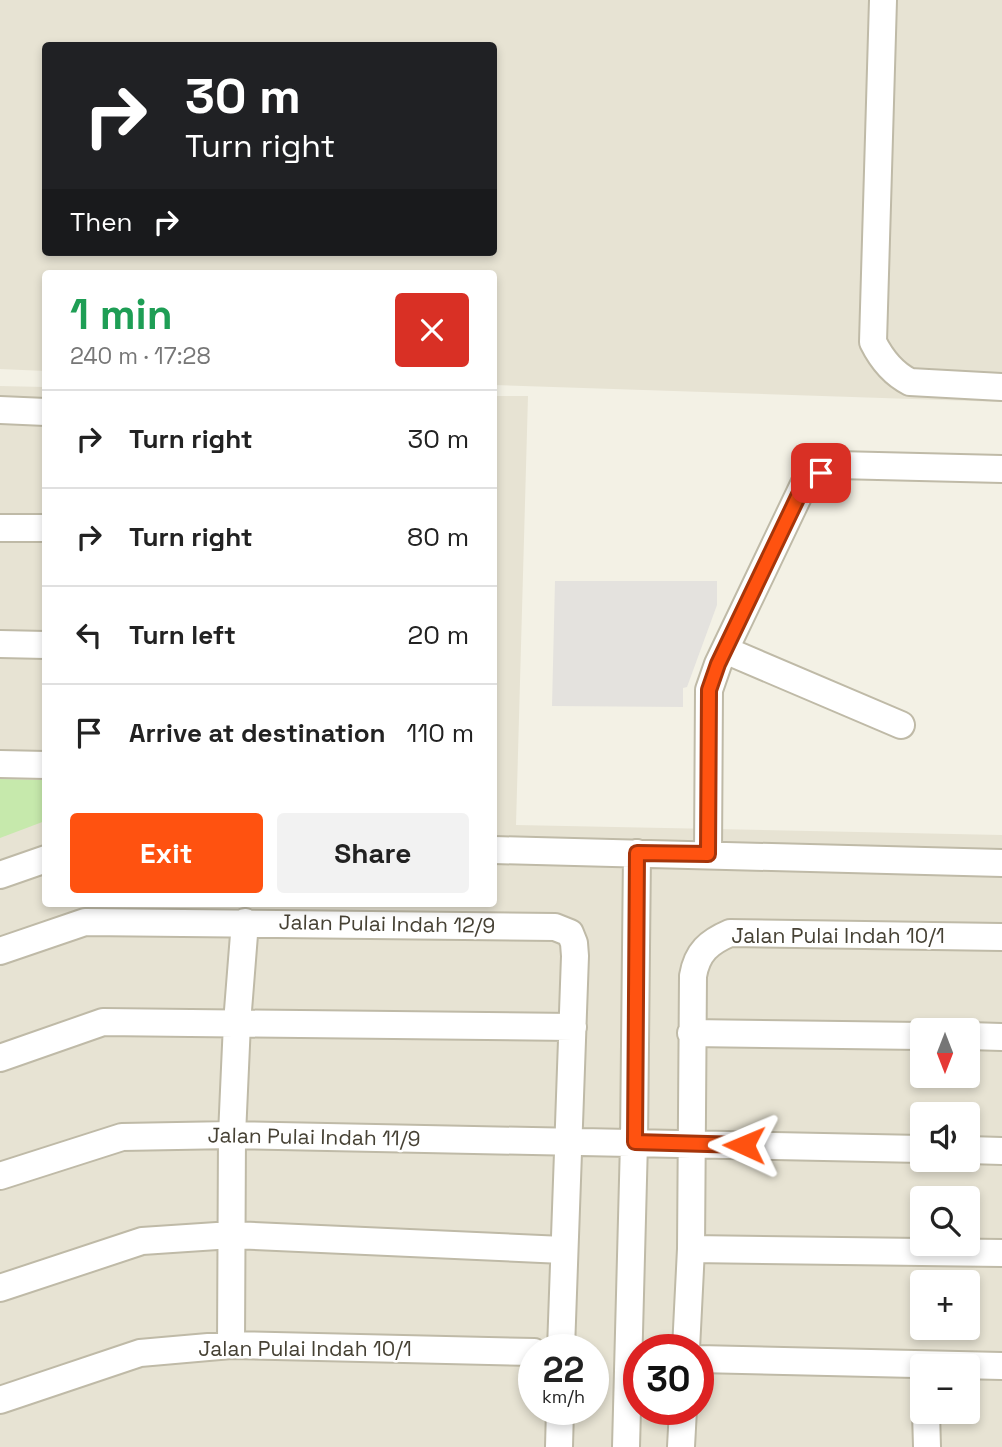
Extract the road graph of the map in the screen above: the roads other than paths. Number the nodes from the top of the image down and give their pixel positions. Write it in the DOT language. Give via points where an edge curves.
graph roads {
  1 [pos="883,0"];
  2 [pos="1002,387"];
  3 [pos="0,410"];
  4 [pos="42,412"];
  5 [pos="1002,469"];
  6 [pos="0,528"];
  7 [pos="42,528"];
  8 [pos="0,644"];
  9 [pos="42,645"];
  10 [pos="725,650"];
  11 [pos="901,725"];
  12 [pos="0,764"];
  13 [pos="42,765"];
  14 [pos="497,850"];
  15 [pos="637,853"];
  16 [pos="708,854"];
  17 [pos="42,860"];
  18 [pos="1002,863"];
  19 [pos="0,875"];
  20 [pos="245,922"];
  21 [pos="1002,937"];
  22 [pos="0,951"];
  23 [pos="237,1023"];
  24 [pos="573,1027"];
  25 [pos="691,1033"];
  26 [pos="910,1036"];
  27 [pos="980,1037"];
  28 [pos="1002,1037"];
  29 [pos="0,1058"];
  30 [pos="232,1135"];
  31 [pos="569,1141"];
  32 [pos="635,1142"];
  33 [pos="693,1143"];
  34 [pos="910,1149"];
  35 [pos="980,1150"];
  36 [pos="1002,1151"];
  37 [pos="0,1176"];
  38 [pos="232,1236"];
  39 [pos="691,1249"];
  40 [pos="563,1250"];
  41 [pos="1002,1253"];
  42 [pos="0,1288"];
  43 [pos="561,1334"];
  44 [pos="687,1334"];
  45 [pos="231,1345"];
  46 [pos="518,1352"];
  47 [pos="714,1359"];
  48 [pos="910,1365"];
  49 [pos="980,1366"];
  50 [pos="1002,1366"];
  51 [pos="0,1400"];
  52 [pos="926,1424"];
  53 [pos="560,1425"];
  54 [pos="682,1425"];
  55 [pos="559,1447"];
  56 [pos="626,1447"];
  57 [pos="681,1447"];
  58 [pos="927,1447"];
  1 -- 2 [label="street" via="873,342 910,382"];
  3 -- 4 [label="street"];
  5 -- 10 [label="street" via="837,465 806,480"];
  6 -- 7 [label="street"];
  8 -- 9 [label="street"];
  10 -- 11 [label="street"];
  10 -- 16 [label="street" via="709,690"];
  12 -- 13 [label="street"];
  14 -- 15 [label="street"];
  15 -- 16 [label="street"];
  15 -- 32 [label="street"];
  16 -- 18 [label="street"];
  17 -- 19 [label="street"];
  20 -- 22 [label="street, Jalan Pulai Indah 12/9" via="85,922"];
  20 -- 23 [label="street"];
  20 -- 24 [label="street, Jalan Pulai Indah 12/9" via="555,927 570,933 574,943"];
  21 -- 25 [label="street, Jalan Pulai Indah 10/1" via="730,933 712,940 695,966"];
  23 -- 24 [label="street"];
  23 -- 29 [label="street" via="103,1022"];
  23 -- 30 [label="street"];
  24 -- 31 [label="street, Jalan Pulai Indah 12/9"];
  25 -- 26 [label="street"];
  25 -- 33 [label="street, Jalan Pulai Indah 10/1"];
  27 -- 28 [label="street"];
  30 -- 31 [label="street, Jalan Pulai Indah 11/9"];
  30 -- 37 [label="street, Jalan Pulai Indah 11/9" via="122,1137"];
  30 -- 38 [label="street"];
  31 -- 32 [label="street, Jalan Pulai Indah 11/9"];
  31 -- 40 [label="street, Jalan Pulai Indah 12/9"];
  32 -- 33 [label="street, Jalan Pulai Indah 11/9"];
  32 -- 56 [label="street"];
  33 -- 34 [label="street, Jalan Pulai Indah 11/9"];
  33 -- 39 [label="street, Jalan Pulai Indah 10/1"];
  35 -- 36 [label="street"];
  38 -- 40 [label="street"];
  38 -- 42 [label="street" via="142,1241"];
  38 -- 45 [label="street"];
  39 -- 41 [label="street"];
  39 -- 44 [label="street, Jalan Pulai Indah 10/1"];
  40 -- 43 [label="street, Jalan Pulai Indah 12/9"];
  45 -- 46 [label="street, Jalan Pulai Indah 10/1"];
  45 -- 51 [label="street, Jalan Pulai Indah 10/1" via="140,1353"];
  47 -- 48 [label="street"];
  49 -- 50 [label="street"];
  52 -- 58 [label="street"];
  53 -- 55 [label="street"];
  54 -- 57 [label="street"];
}
